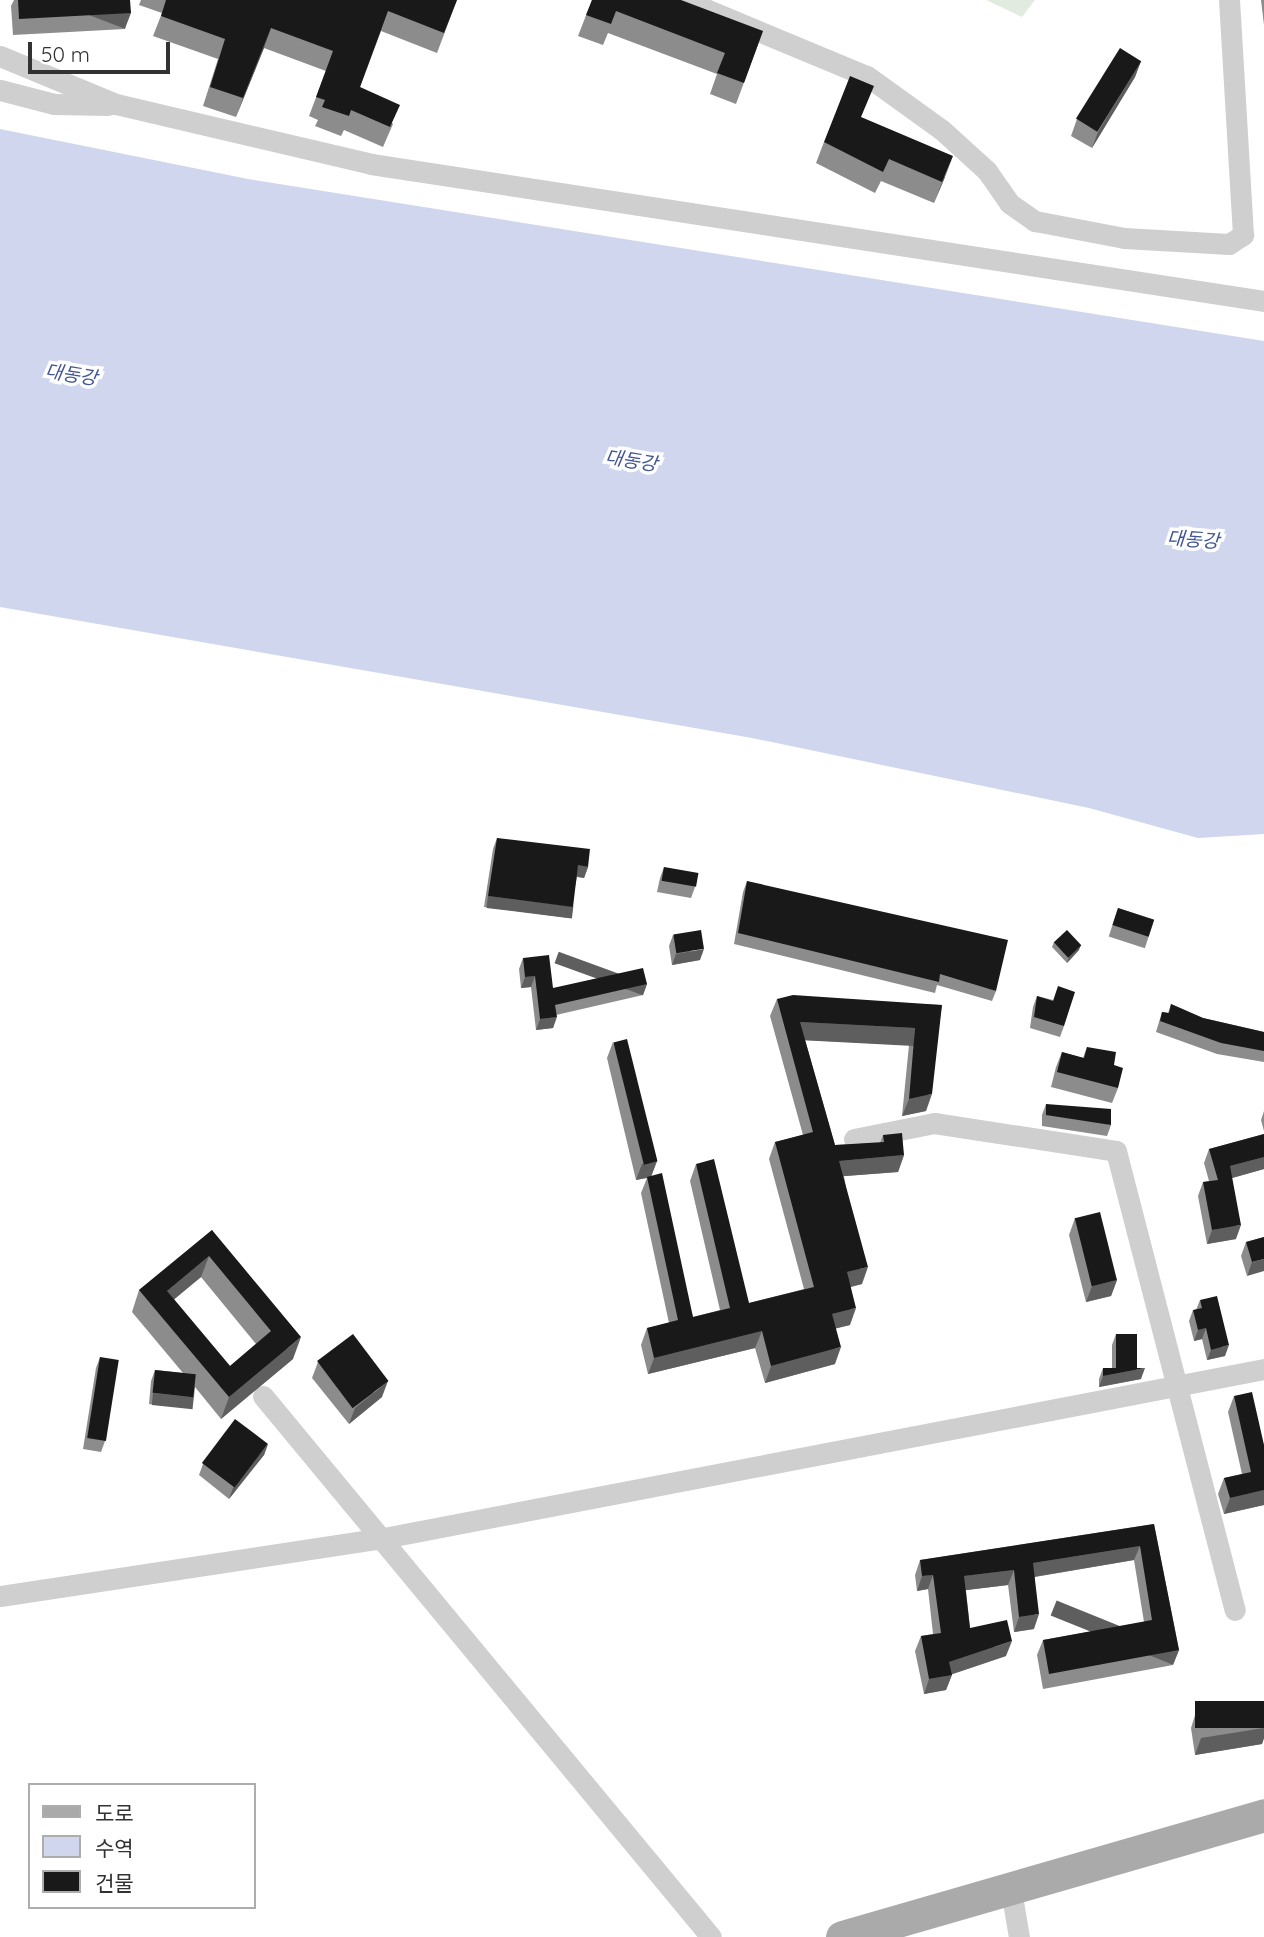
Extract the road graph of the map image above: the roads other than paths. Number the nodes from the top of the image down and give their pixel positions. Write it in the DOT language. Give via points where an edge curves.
graph roads {
  1 [pos="684,0"];
  2 [pos="1229,0"];
  3 [pos="0,56"];
  4 [pos="0,90"];
  5 [pos="116,104"];
  6 [pos="1264,301"];
  7 [pos="855,1139"];
  8 [pos="1264,1369"];
  9 [pos="1176,1388"];
  10 [pos="263,1396"];
  11 [pos="384,1538"];
  12 [pos="0,1596"];
  13 [pos="1235,1610"];
  14 [pos="1264,1815"];
  15 [pos="1010,1884"];
  16 [pos="711,1937"];
  17 [pos="842,1937"];
  18 [pos="1019,1937"];
  1 -- 2 [label="street" via="867,76 942,130 987,171 1009,203 1035,221 1124,238 1229,244 1243,235"];
  3 -- 5 [label="street"];
  4 -- 5 [label="street" via="75,107"];
  5 -- 6 [label="street" via="371,164"];
  7 -- 9 [label="street" via="934,1122 1116,1151"];
  8 -- 9 [label="street"];
  9 -- 11 [label="street"];
  9 -- 13 [label="street"];
  10 -- 11 [label="street"];
  11 -- 12 [label="street"];
  11 -- 16 [label="street"];
  14 -- 15 [label="main road"];
  15 -- 17 [label="main road"];
  15 -- 18 [label="street"];
}
